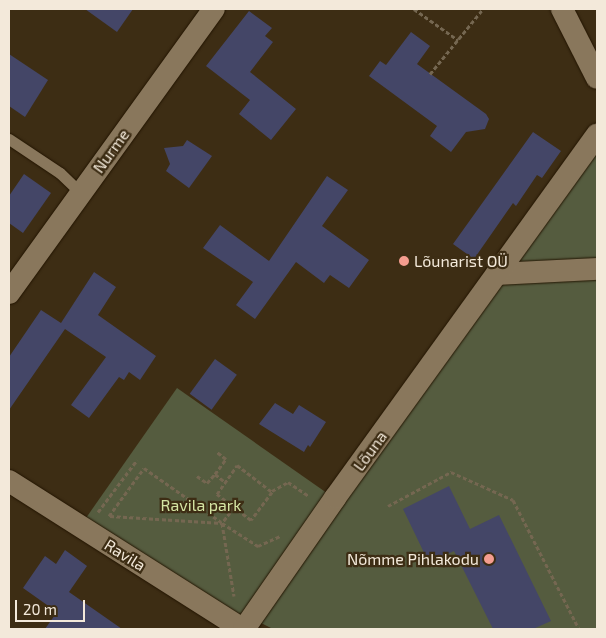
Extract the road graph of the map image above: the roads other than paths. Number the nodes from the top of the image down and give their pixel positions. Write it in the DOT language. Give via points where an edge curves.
graph roads {
  1 [pos="214,9"];
  2 [pos="562,9"];
  3 [pos="597,78"];
  4 [pos="597,135"];
  5 [pos="9,139"];
  6 [pos="81,193"];
  7 [pos="597,269"];
  8 [pos="497,274"];
  9 [pos="9,293"];
  10 [pos="9,481"];
  11 [pos="241,628"];
  1 -- 6 [label="street, Nurme"];
  2 -- 3 [label="street"];
  4 -- 8 [label="street, Lõuna"];
  5 -- 6 [label="lane" via="60,173"];
  6 -- 9 [label="street, Nurme"];
  7 -- 8 [label="street"];
  8 -- 11 [label="street, Lõuna"];
  10 -- 11 [label="street, Ravila"];
}
